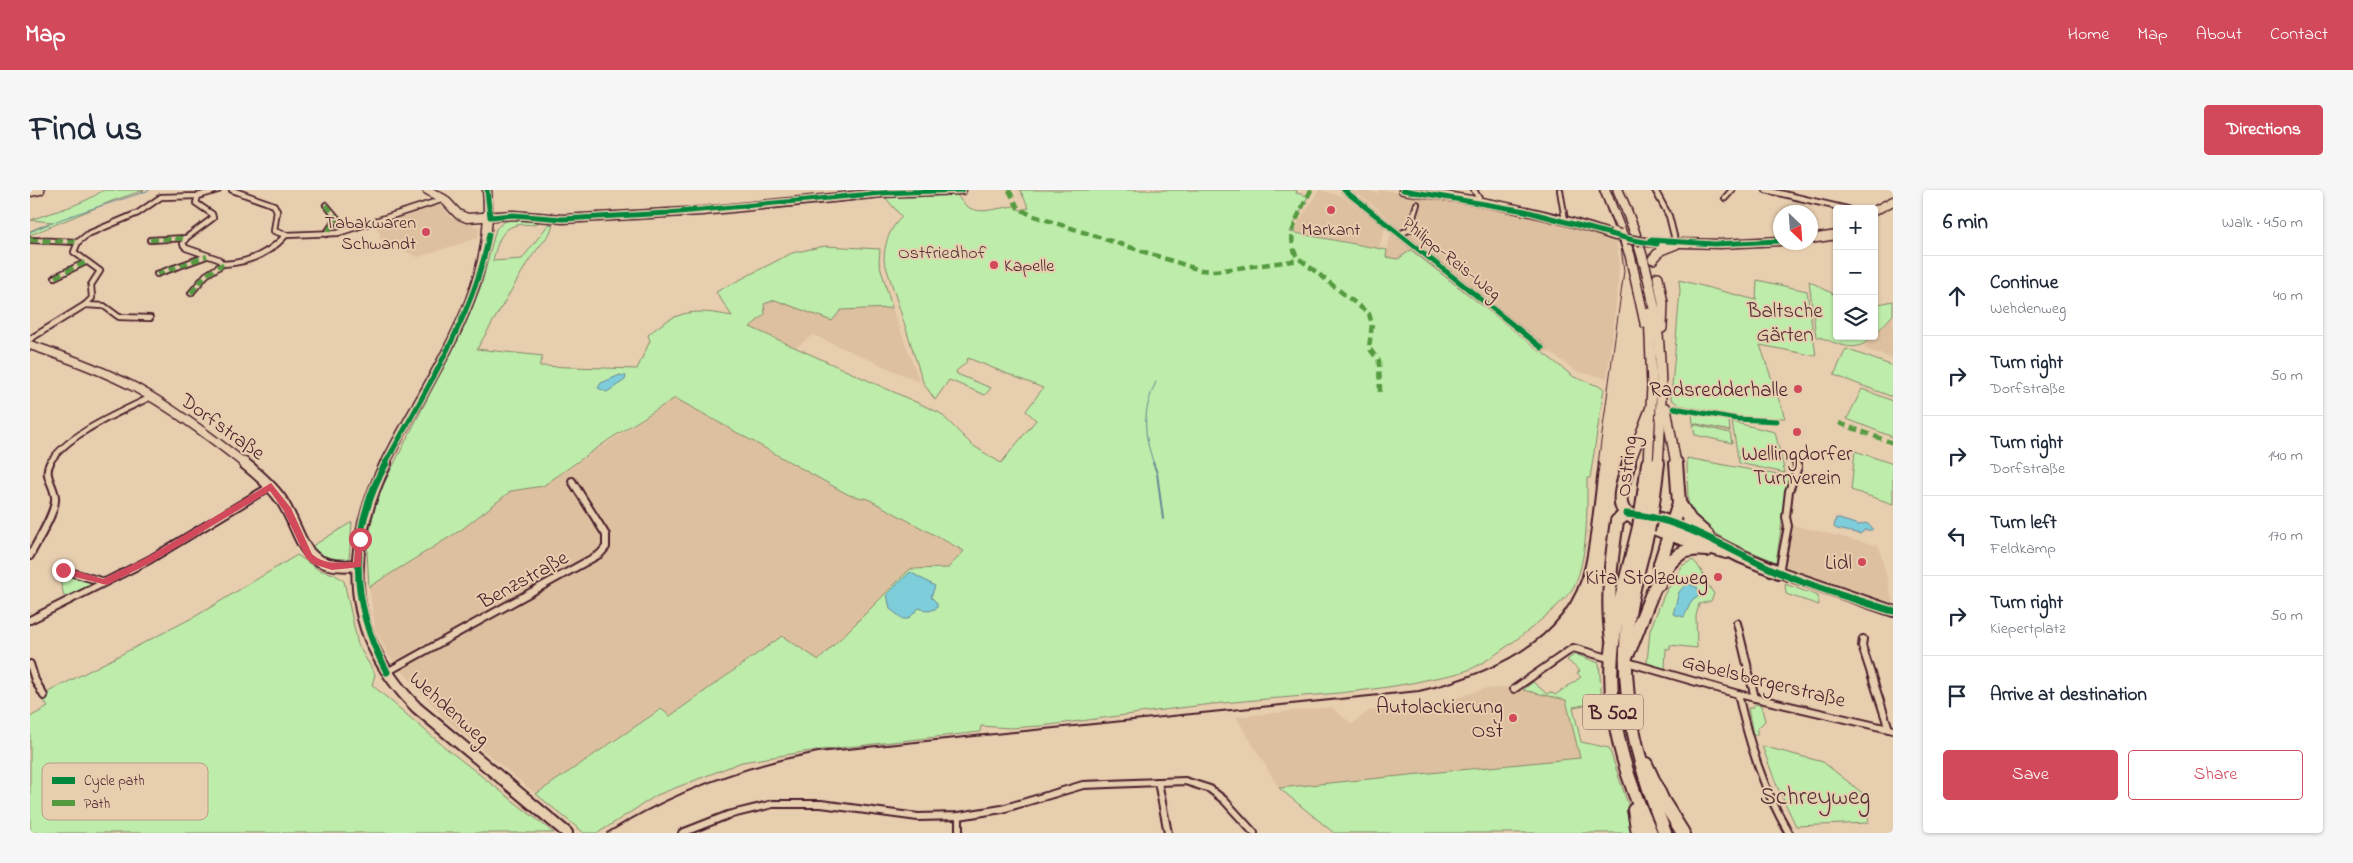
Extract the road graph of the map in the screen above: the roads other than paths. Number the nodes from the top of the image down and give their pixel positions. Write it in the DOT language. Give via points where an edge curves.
graph roads {
  1 [pos="40,190"];
  2 [pos="218,190"];
  3 [pos="232,190"];
  4 [pos="429,190"];
  5 [pos="486,190"];
  6 [pos="962,190"];
  7 [pos="1344,190"];
  8 [pos="1403,190"];
  9 [pos="1474,190"];
  10 [pos="1560,190"];
  11 [pos="1605,190"];
  12 [pos="1611,190"];
  13 [pos="1618,190"];
  14 [pos="1624,190"];
  15 [pos="1655,190"];
  16 [pos="1732,190"];
  17 [pos="1766,190"];
  18 [pos="1417,191"];
  19 [pos="30,192"];
  20 [pos="198,196"];
  21 [pos="1725,198"];
  22 [pos="444,200"];
  23 [pos="1893,201"];
  24 [pos="1481,202"];
  25 [pos="1417,204"];
  26 [pos="326,205"];
  27 [pos="1833,206"];
  28 [pos="1878,209"];
  29 [pos="490,217"];
  30 [pos="1565,220"];
  31 [pos="326,234"];
  32 [pos="1398,234"];
  33 [pos="286,235"];
  34 [pos="1833,235"];
  35 [pos="1622,236"];
  36 [pos="1818,237"];
  37 [pos="186,238"];
  38 [pos="30,240"];
  39 [pos="150,240"];
  40 [pos="1646,241"];
  41 [pos="1773,241"];
  42 [pos="78,242"];
  43 [pos="1672,244"];
  44 [pos="206,256"];
  45 [pos="1653,258"];
  46 [pos="86,262"];
  47 [pos="223,264"];
  48 [pos="157,274"];
  49 [pos="56,277"];
  50 [pos="191,293"];
  51 [pos="85,305"];
  52 [pos="150,318"];
  53 [pos="1654,335"];
  54 [pos="30,339"];
  55 [pos="30,344"];
  56 [pos="1542,348"];
  57 [pos="150,397"];
  58 [pos="1662,397"];
  59 [pos="1652,405"];
  60 [pos="1795,462"];
  61 [pos="572,482"];
  62 [pos="271,486"];
  63 [pos="1679,503"];
  64 [pos="1647,509"];
  65 [pos="1626,514"];
  66 [pos="1644,529"];
  67 [pos="1671,529"];
  68 [pos="1718,547"];
  69 [pos="30,556"];
  70 [pos="358,565"];
  71 [pos="63,570"];
  72 [pos="1779,572"];
  73 [pos="104,582"];
  74 [pos="1659,584"];
  75 [pos="1893,610"];
  76 [pos="30,620"];
  77 [pos="1737,623"];
  78 [pos="1863,639"];
  79 [pos="1612,653"];
  80 [pos="1627,657"];
  81 [pos="30,664"];
  82 [pos="387,672"];
  83 [pos="1514,689"];
  84 [pos="1738,694"];
  85 [pos="44,696"];
  86 [pos="1755,698"];
  87 [pos="1891,730"];
  88 [pos="1631,734"];
  89 [pos="1628,777"];
  90 [pos="1158,782"];
  91 [pos="959,816"];
  92 [pos="567,833"];
  93 [pos="682,833"];
  94 [pos="958,833"];
  95 [pos="1168,833"];
  96 [pos="1254,833"];
  97 [pos="1638,833"];
  98 [pos="1651,833"];
  99 [pos="1665,833"];
  100 [pos="1683,833"];
  101 [pos="1789,833"];
  1 -- 19 [label="street"];
  2 -- 20 [label="street"];
  3 -- 33 [label="street" via="274,205 277,211 274,231"];
  4 -- 22 [label="street"];
  5 -- 29 [label="street, Wehdenweg"];
  6 -- 29 [label="street" via="882,193 702,211 571,219 513,215"];
  7 -- 32 [label="street, Philipp-Reis-Weg"];
  8 -- 18 [label="street"];
  9 -- 24 [label="street"];
  10 -- 30 [label="street"];
  11 -- 35 [label="highway"];
  12 -- 53 [label="highway, Ostring / B 502" via="1638,257"];
  13 -- 53 [label="highway, Ostring / B 502" via="1646,258 1653,291"];
  14 -- 40 [label="highway"];
  15 -- 43 [label="street" via="1670,216"];
  16 -- 21 [label="street"];
  17 -- 27 [label="street"];
  18 -- 24 [label="street"];
  20 -- 37 [label="street" via="196,203 214,218"];
  20 -- 42 [label="street" via="153,203 138,213 95,230"];
  22 -- 29 [label="street" via="461,216"];
  22 -- 31 [label="street"];
  23 -- 28 [label="street"];
  24 -- 30 [label="street"];
  25 -- 32 [label="street, Philipp-Reis-Weg" via="1409,230"];
  26 -- 31 [label="street" via="337,218"];
  29 -- 70 [label="street, Wehdenweg" via="483,266 470,302 382,472 364,517"];
  30 -- 35 [label="street"];
  31 -- 33 [label="street"];
  32 -- 56 [label="street, Philipp-Reis-Weg"];
  33 -- 47 [label="street" via="275,248 263,254"];
  34 -- 36 [label="street"];
  35 -- 40 [label="street, bridge"];
  35 -- 53 [label="highway" via="1645,322"];
  37 -- 39 [label="street"];
  37 -- 44 [label="street" via="184,246"];
  38 -- 42 [label="street"];
  40 -- 43 [label="street"];
  40 -- 45 [label="highway"];
  41 -- 43 [label="street"];
  42 -- 46 [label="street" via="74,252"];
  43 -- 45 [label="highway"];
  44 -- 47 [label="street"];
  44 -- 48 [label="street"];
  45 -- 53 [label="highway" via="1664,311 1663,327"];
  46 -- 49 [label="street"];
  46 -- 51 [label="street" via="100,271 92,285 92,298"];
  47 -- 50 [label="street" via="206,275"];
  51 -- 52 [label="street" via="104,306 119,317"];
  51 -- 54 [label="street"];
  53 -- 58 [label="highway, Ostring / B 502"];
  53 -- 59 [label="highway, Ostring / B 502"];
  55 -- 57 [label="street, Dorfstraße" via="82,362"];
  57 -- 62 [label="street, Dorfstraße" via="242,461"];
  57 -- 69 [label="street" via="75,439 52,459 48,474 56,495 55,504"];
  58 -- 63 [label="highway" via="1675,449"];
  58 -- 64 [label="highway, Ostring / B 502" via="1660,456"];
  59 -- 64 [label="highway, Ostring / B 502"];
  59 -- 65 [label="highway" via="1629,462 1621,498"];
  60 -- 72 [label="street" via="1798,467 1789,491 1788,526"];
  61 -- 82 [label="street, Benzstraße" via="606,535 606,548"];
  62 -- 70 [label="street, Dorfstraße" via="288,510 309,556 332,567"];
  62 -- 73 [label="street" via="149,560"];
  63 -- 67 [label="highway"];
  63 -- 68 [label="highway" via="1694,524"];
  64 -- 66 [label="highway, Ostring / B 502, bridge"];
  65 -- 67 [label="highway" via="1635,522"];
  65 -- 79 [label="highway" via="1617,521 1612,553 1609,625"];
  66 -- 79 [label="highway, Ostring / B 502"];
  66 -- 80 [label="highway, Ostring / B 502" via="1628,628"];
  67 -- 68 [label="highway"];
  67 -- 74 [label="highway" via="1660,564"];
  68 -- 72 [label="highway"];
  68 -- 74 [label="highway" via="1682,553 1674,559"];
  70 -- 82 [label="street, Wehdenweg" via="362,611 370,640"];
  71 -- 73 [label="street"];
  72 -- 75 [label="street"];
  73 -- 76 [label="street"];
  74 -- 80 [label="highway"];
  77 -- 86 [label="street"];
  78 -- 87 [label="street" via="1862,646"];
  79 -- 83 [label="street" via="1573,648"];
  79 -- 89 [label="highway, Ostring / B 502" via="1614,719"];
  80 -- 84 [label="street, Gabelsbergerstraße"];
  80 -- 88 [label="highway, Ostring / B 502" via="1626,690"];
  81 -- 85 [label="street"];
  82 -- 92 [label="street, Wehdenweg" via="426,717"];
  84 -- 86 [label="street, Gabelsbergerstraße"];
  84 -- 101 [label="street" via="1754,761"];
  86 -- 87 [label="street, Gabelsbergerstraße"];
  88 -- 99 [label="highway, Ostring / B 502"];
  88 -- 100 [label="highway" via="1663,801"];
  89 -- 97 [label="highway" via="1629,797"];
  89 -- 98 [label="highway, Ostring / B 502"];
  90 -- 91 [label="street" via="1083,785 1002,809"];
  90 -- 95 [label="street"];
  90 -- 96 [label="street" via="1185,781 1210,789 1234,809"];
  91 -- 93 [label="street" via="918,817 821,804 773,804 728,815"];
  91 -- 94 [label="street"];
}
